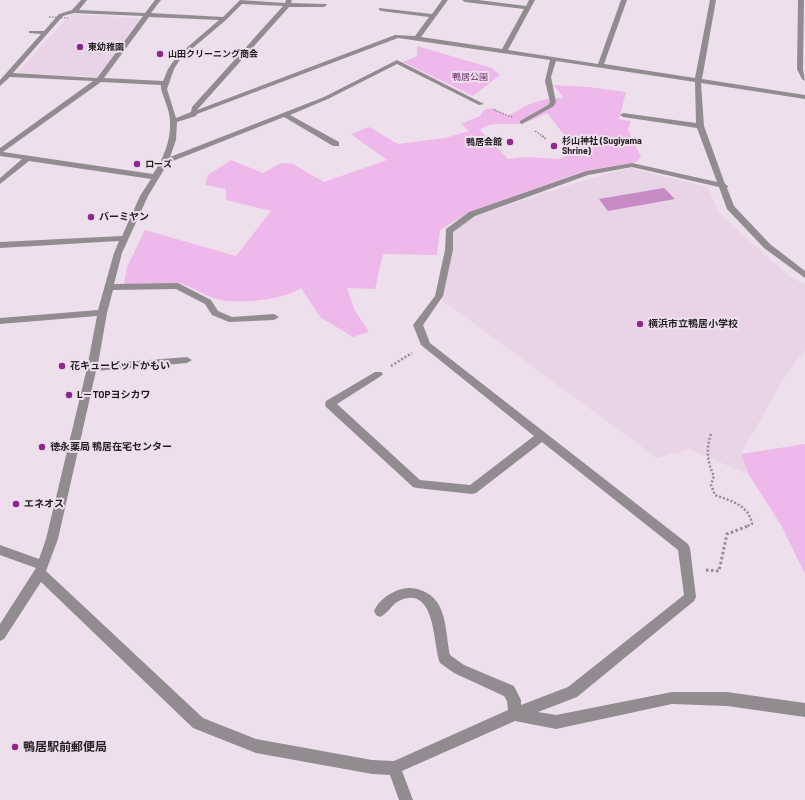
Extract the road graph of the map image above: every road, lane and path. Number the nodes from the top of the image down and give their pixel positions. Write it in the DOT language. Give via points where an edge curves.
graph roads {
  1 [pos="84,0"];
  2 [pos="158,0"];
  3 [pos="445,0"];
  4 [pos="466,0"];
  5 [pos="532,0"];
  6 [pos="624,0"];
  7 [pos="713,0"];
  8 [pos="801,0"];
  9 [pos="242,1"];
  10 [pos="288,3"];
  11 [pos="324,5"];
  12 [pos="528,8"];
  13 [pos="381,9"];
  14 [pos="74,11"];
  15 [pos="148,15"];
  16 [pos="434,16"];
  17 [pos="49,17"];
  18 [pos="68,18"];
  19 [pos="224,19"];
  20 [pos="36,31"];
  21 [pos="46,33"];
  22 [pos="417,38"];
  23 [pos="504,51"];
  24 [pos="553,59"];
  25 [pos="600,66"];
  26 [pos="9,75"];
  27 [pos="805,78"];
  28 [pos="99,80"];
  29 [pos="698,81"];
  30 [pos="165,82"];
  31 [pos="0,84"];
  32 [pos="805,97"];
  33 [pos="481,104"];
  34 [pos="283,114"];
  35 [pos="194,115"];
  36 [pos="623,115"];
  37 [pos="174,121"];
  38 [pos="522,122"];
  39 [pos="700,126"];
  40 [pos="336,144"];
  41 [pos="0,152"];
  42 [pos="28,158"];
  43 [pos="165,161"];
  44 [pos="155,177"];
  45 [pos="0,182"];
  46 [pos="724,186"];
  47 [pos="124,238"];
  48 [pos="0,244"];
  49 [pos="805,275"];
  50 [pos="109,287"];
  51 [pos="102,313"];
  52 [pos="274,317"];
  53 [pos="0,321"];
  54 [pos="426,345"];
  55 [pos="187,360"];
  56 [pos="92,368"];
  57 [pos="378,374"];
  58 [pos="711,434"];
  59 [pos="542,436"];
  60 [pos="0,550"];
  61 [pos="41,569"];
  62 [pos="687,569"];
  63 [pos="380,611"];
  64 [pos="0,635"];
  65 [pos="805,710"];
  66 [pos="515,714"];
  67 [pos="394,768"];
  68 [pos="406,800"];
  1 -- 14 [label="street"];
  2 -- 15 [label="street"];
  3 -- 16 [label="street"];
  4 -- 12 [label="street"];
  5 -- 12 [label="street"];
  6 -- 25 [label="street"];
  7 -- 29 [label="street"];
  8 -- 27 [label="street" via="800,69"];
  9 -- 10 [label="street"];
  9 -- 19 [label="street"];
  10 -- 11 [label="street"];
  10 -- 35 [label="street" via="194,108"];
  12 -- 23 [label="street"];
  13 -- 16 [label="street"];
  14 -- 15 [label="street"];
  14 -- 21 [label="street" via="61,15"];
  15 -- 19 [label="street"];
  15 -- 28 [label="street"];
  16 -- 22 [label="street"];
  17 -- 18 [label="path, bridge"];
  19 -- 30 [label="street" via="179,57"];
  20 -- 21 [label="street"];
  21 -- 26 [label="street"];
  22 -- 23 [label="street"];
  22 -- 35 [label="street" via="397,36"];
  23 -- 24 [label="street"];
  24 -- 25 [label="street"];
  24 -- 38 [label="street" via="547,77 553,102 551,106"];
  25 -- 29 [label="street"];
  26 -- 28 [label="street"];
  26 -- 31 [label="street"];
  28 -- 30 [label="street"];
  28 -- 41 [label="street"];
  29 -- 32 [label="street"];
  29 -- 39 [label="street"];
  30 -- 37 [label="street" via="164,89"];
  33 -- 34 [label="street" via="397,62 326,98"];
  34 -- 40 [label="street"];
  34 -- 43 [label="street"];
  35 -- 37 [label="street"];
  36 -- 39 [label="street"];
  37 -- 43 [label="street" via="172,140"];
  39 -- 46 [label="street"];
  41 -- 42 [label="street"];
  42 -- 44 [label="street"];
  42 -- 45 [label="street"];
  43 -- 44 [label="street"];
  44 -- 47 [label="street"];
  46 -- 49 [label="street" via="730,207 767,246"];
  46 -- 54 [label="street" via="632,164 586,173 472,214 448,231 449,250 439,296 418,325"];
  47 -- 48 [label="street"];
  47 -- 50 [label="street"];
  50 -- 51 [label="street"];
  50 -- 52 [label="street" via="178,286 208,302 215,313 232,320"];
  51 -- 53 [label="street"];
  51 -- 56 [label="street"];
  54 -- 57 [label="path"];
  54 -- 59 [label="street"];
  55 -- 56 [label="street"];
  56 -- 61 [label="street" via="52,539"];
  57 -- 59 [label="street" via="330,404 417,484 472,490"];
  58 -- 62 [label="path" via="708,442 709,468 714,476 711,484 715,495 746,509 752,516 752,524 727,534 719,570"];
  59 -- 62 [label="street" via="684,548"];
  60 -- 61 [label="street"];
  61 -- 64 [label="street"];
  61 -- 67 [label="street" via="198,723 256,746"];
  62 -- 66 [label="street" via="690,597 572,692"];
  63 -- 66 [label="street" via="400,594 412,592 426,597 434,609 445,659 459,669 509,691 514,700"];
  65 -- 66 [label="street" via="727,699 672,698 556,722"];
  66 -- 67 [label="street"];
  67 -- 68 [label="street"];
}
